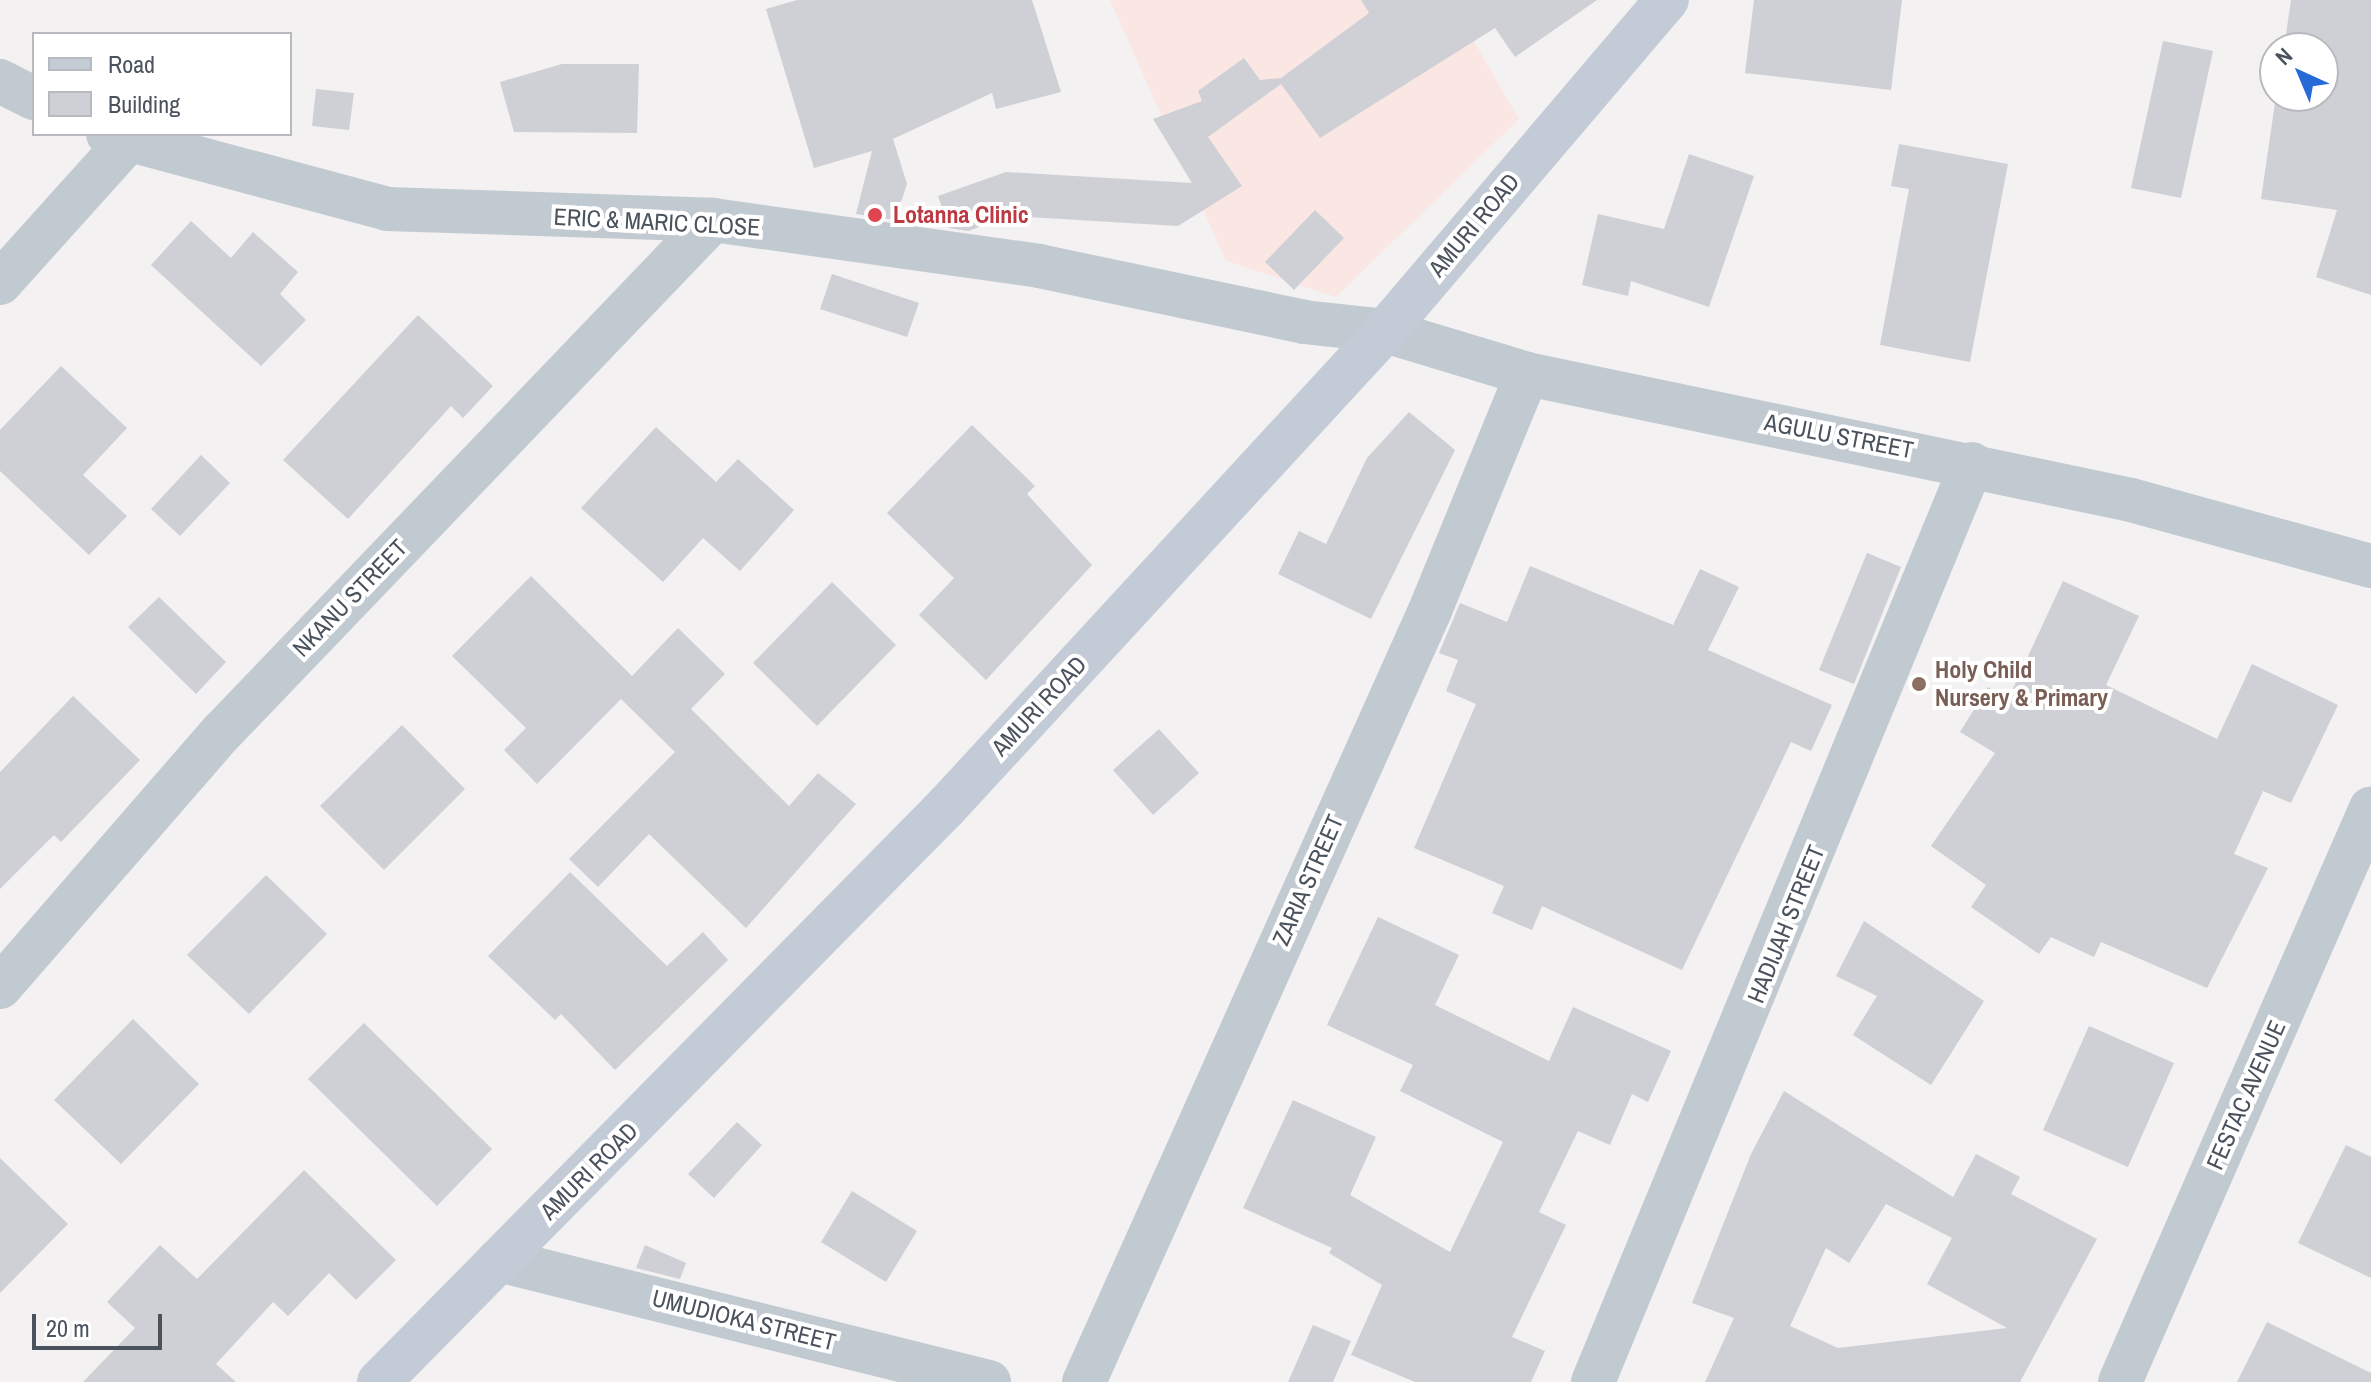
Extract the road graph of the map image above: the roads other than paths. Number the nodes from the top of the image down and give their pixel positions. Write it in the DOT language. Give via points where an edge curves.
graph roads {
  1 [pos="1667,0"];
  2 [pos="0,81"];
  3 [pos="32,97"];
  4 [pos="117,138"];
  5 [pos="713,220"];
  6 [pos="0,283"];
  7 [pos="1304,322"];
  8 [pos="1385,331"];
  9 [pos="1527,374"];
  10 [pos="1972,464"];
  11 [pos="2371,566"];
  12 [pos="2371,808"];
  13 [pos="0,987"];
  14 [pos="499,1260"];
  15 [pos="379,1382"];
  16 [pos="989,1382"];
  17 [pos="1084,1382"];
  18 [pos="1593,1382"];
  19 [pos="2120,1382"];
  1 -- 8 [label="main road, AMURI ROAD"];
  2 -- 3 [label="street"];
  4 -- 5 [label="street, ERIC & MARIC CLOSE" via="387,209"];
  4 -- 6 [label="street"];
  5 -- 7 [label="street, ERIC & MARIC CLOSE" via="1039,266"];
  5 -- 13 [label="street, NKANU STREET" via="222,732"];
  7 -- 8 [label="street, AGULU STREET"];
  8 -- 9 [label="street, AGULU STREET"];
  8 -- 14 [label="main road, AMURI ROAD" via="947,806"];
  9 -- 10 [label="street, AGULU STREET"];
  9 -- 17 [label="street, ZARIA STREET" via="1429,613"];
  10 -- 11 [label="street, AGULU STREET"];
  10 -- 18 [label="street, HADIJAH STREET"];
  12 -- 19 [label="street, FESTAC AVENUE"];
  14 -- 15 [label="main road, AMURI ROAD"];
  14 -- 16 [label="street, UMUDIOKA STREET"];
}
